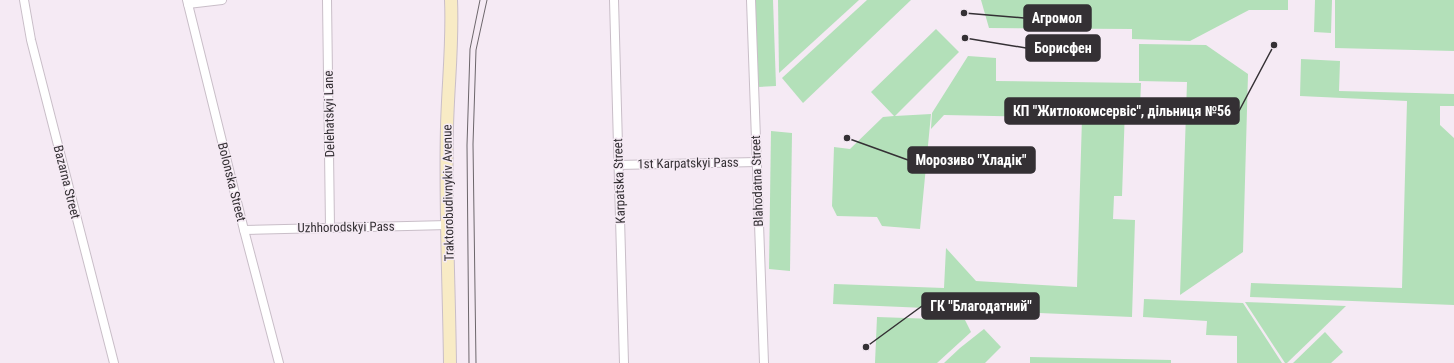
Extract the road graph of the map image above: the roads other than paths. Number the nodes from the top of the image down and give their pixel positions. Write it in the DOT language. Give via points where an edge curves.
graph roads {
  1 [pos="24,0"];
  2 [pos="222,0"];
  3 [pos="327,0"];
  4 [pos="451,0"];
  5 [pos="460,0"];
  6 [pos="614,0"];
  7 [pos="751,0"];
  8 [pos="188,2"];
  9 [pos="452,22"];
  10 [pos="757,162"];
  11 [pos="618,165"];
  12 [pos="448,226"];
  13 [pos="330,228"];
  14 [pos="244,230"];
  15 [pos="114,363"];
  16 [pos="279,363"];
  17 [pos="450,363"];
  18 [pos="624,363"];
  19 [pos="764,363"];
  1 -- 15 [label="street, Bazarna Street" via="31,40"];
  2 -- 8 [label="street"];
  3 -- 13 [label="street, Delehatskyi Lane"];
  4 -- 9 [label="main road, Traktorobudivnykiv Avenue"];
  5 -- 9 [label="main road, Traktorobudivnykiv Avenue"];
  6 -- 11 [label="street, Karpatska Street"];
  7 -- 10 [label="street, Blahodatna Street"];
  8 -- 14 [label="street, Bolonska Street"];
  9 -- 12 [label="main road, Traktorobudivnykiv Avenue" via="447,126"];
  10 -- 11 [label="street, 1st Karpatskyi Pass"];
  10 -- 19 [label="street, Blahodatna Street"];
  11 -- 18 [label="street, Karpatska Street"];
  12 -- 13 [label="street, Uzhhorodskyi Pass"];
  12 -- 17 [label="main road, Traktorobudivnykiv Avenue"];
  13 -- 14 [label="street, Uzhhorodskyi Pass"];
  14 -- 16 [label="street, Bolonska Street"];
}
